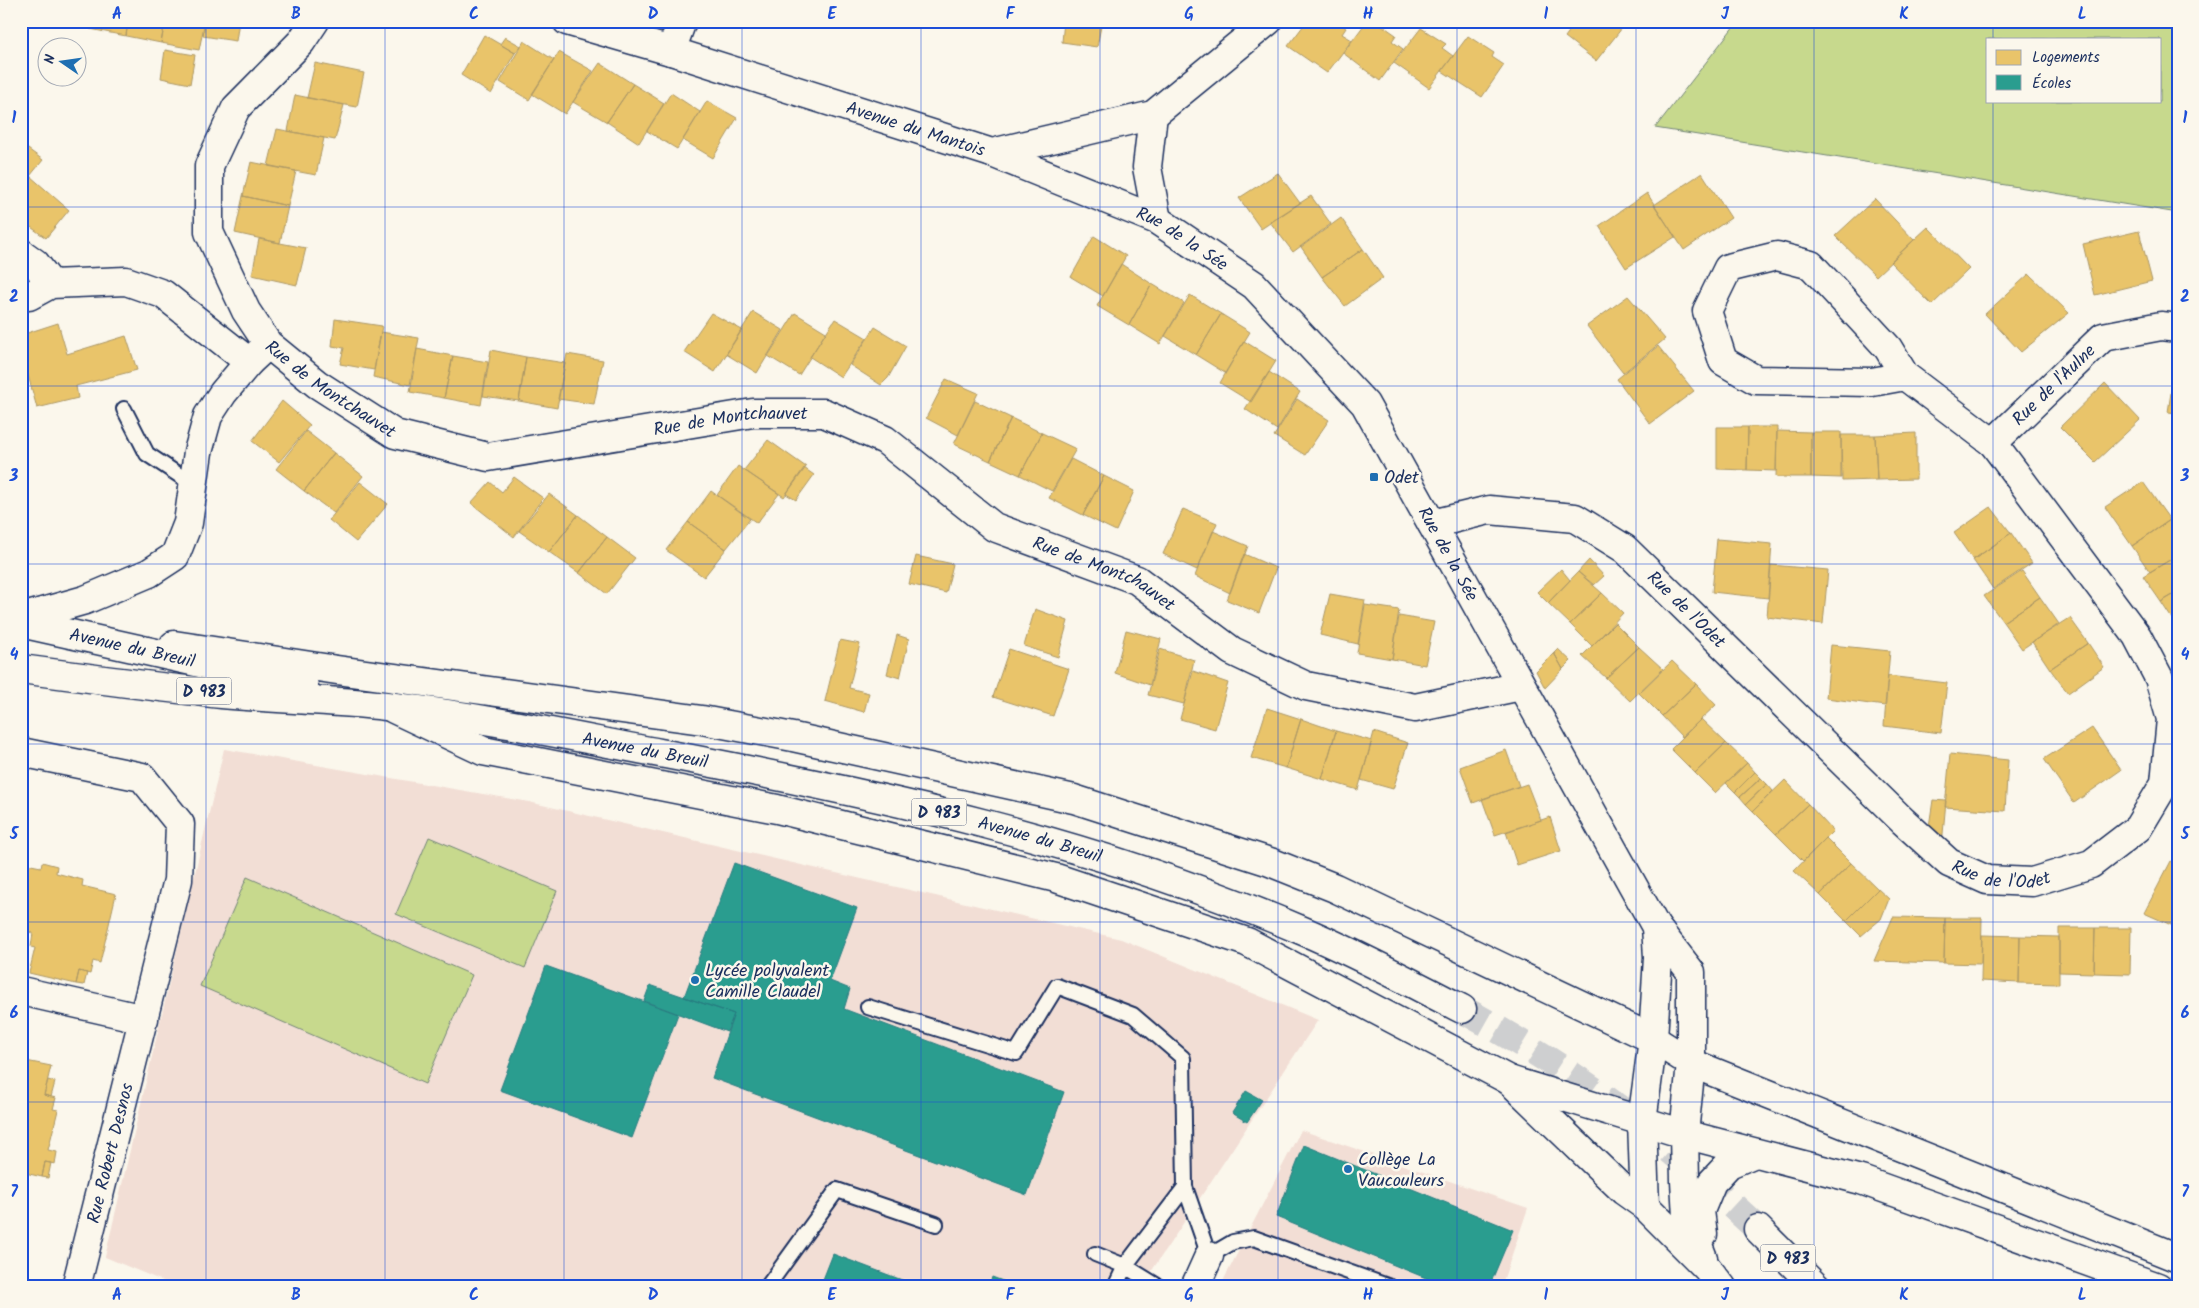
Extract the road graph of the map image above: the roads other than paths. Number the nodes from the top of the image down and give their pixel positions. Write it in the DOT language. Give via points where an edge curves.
graph roads {
  1 [pos="315,21"];
  2 [pos="567,21"];
  3 [pos="682,21"];
  4 [pos="1268,21"];
  5 [pos="671,51"];
  6 [pos="1153,115"];
  7 [pos="992,153"];
  8 [pos="1157,220"];
  9 [pos="21,253"];
  10 [pos="51,284"];
  11 [pos="21,295"];
  12 [pos="2178,328"];
  13 [pos="268,344"];
  14 [pos="249,362"];
  15 [pos="1905,376"];
  16 [pos="124,409"];
  17 [pos="1993,443"];
  18 [pos="194,485"];
  19 [pos="1432,524"];
  20 [pos="21,618"];
  21 [pos="21,623"];
  22 [pos="21,669"];
  23 [pos="1520,686"];
  24 [pos="388,706"];
  25 [pos="21,752"];
  26 [pos="1656,927"];
  27 [pos="21,992"];
  28 [pos="868,1007"];
  29 [pos="1462,1009"];
  30 [pos="144,1018"];
  31 [pos="1653,1039"];
  32 [pos="1691,1063"];
  33 [pos="1509,1080"];
  34 [pos="1642,1121"];
  35 [pos="1684,1134"];
  36 [pos="1755,1153"];
  37 [pos="1185,1187"];
  38 [pos="1644,1206"];
  39 [pos="936,1224"];
  40 [pos="1758,1229"];
  41 [pos="1095,1254"];
  42 [pos="1210,1256"];
  43 [pos="2178,1258"];
  44 [pos="1125,1266"];
  45 [pos="1714,1277"];
  46 [pos="76,1287"];
  47 [pos="767,1287"];
  48 [pos="1115,1287"];
  49 [pos="1159,1287"];
  50 [pos="1195,1287"];
  51 [pos="1390,1287"];
  52 [pos="1816,1287"];
  53 [pos="2158,1287"];
  1 -- 13 [label="street, Rue de Montchauvet" via="301,42 236,108 209,166 209,232 246,311"];
  2 -- 5 [label="street, Avenue du Mantois"];
  3 -- 5 [label="street"];
  4 -- 6 [label="street, Avenue du Mantois"];
  5 -- 7 [label="street, Avenue du Mantois"];
  6 -- 7 [label="street, Avenue du Mantois"];
  6 -- 8 [label="street" via="1147,167"];
  7 -- 8 [label="street, Rue de la Sée"];
  8 -- 19 [label="street, Rue de la Sée" via="1254,285 1365,404"];
  9 -- 10 [label="street" via="35,263"];
  10 -- 11 [label="street" via="29,296"];
  10 -- 14 [label="street" via="126,281 164,294"];
  12 -- 17 [label="street, Rue de l'Aulne" via="2161,326 2103,337"];
  13 -- 14 [label="street"];
  13 -- 23 [label="street, Rue de Montchauvet" via="318,384 395,434 488,457 753,413 824,413 885,440 994,527 1137,580 1232,651 1306,686 1415,708"];
  14 -- 18 [label="street" via="208,416 198,452"];
  15 -- 15 [label="street, Rue de l'Odet" via="1888,348 1811,265 1777,256 1728,268 1707,312 1723,361 1756,380 1872,382"];
  15 -- 17 [label="street, Rue de l'Odet"];
  16 -- 18 [label="lane" via="147,454"];
  17 -- 19 [label="street, Rue de l'Odet" via="2137,636 2159,678 2171,719 2165,784 2138,828 2090,864 2032,882 1987,880 1949,862 1625,549 1575,518 1489,510"];
  18 -- 20 [label="street" via="188,522 175,556 149,574 85,600"];
  19 -- 23 [label="street, Rue de la Sée"];
  21 -- 24 [label="street, Avenue du Breuil"];
  21 -- 31 [label="street" via="702,720 1074,799 1270,862 1335,888"];
  22 -- 24 [label="street, Avenue du Breuil / D 983" via="224,694"];
  23 -- 26 [label="street, Rue de la Sée"];
  24 -- 29 [label="street, Avenue du Breuil / D 983" via="764,772 900,802 1046,840 1140,869 1260,913 1362,958"];
  24 -- 33 [label="street" via="483,751 777,809 1056,878 1247,942"];
  25 -- 30 [label="street, Rue Robert Desnos" via="142,777 180,824 178,880"];
  26 -- 31 [label="street, Rue de la Sée" via="1658,958"];
  26 -- 32 [label="street" via="1691,972"];
  27 -- 30 [label="street"];
  28 -- 37 [label="lane" via="1016,1053 1057,986 1133,1015 1183,1058"];
  30 -- 46 [label="street, Rue Robert Desnos"];
  31 -- 32 [label="street"];
  31 -- 34 [label="street, Rue de la Sée"];
  32 -- 35 [label="street"];
  32 -- 43 [label="street"];
  33 -- 34 [label="street"];
  33 -- 38 [label="street" via="1624,1191"];
  34 -- 35 [label="street"];
  34 -- 38 [label="street, Rue de la Sée"];
  35 -- 36 [label="street"];
  35 -- 45 [label="street" via="1687,1217"];
  36 -- 45 [label="street" via="1730,1164 1712,1182 1700,1211"];
  36 -- 53 [label="street" via="1861,1180"];
  37 -- 42 [label="lane"];
  37 -- 44 [label="lane"];
  38 -- 45 [label="street"];
  39 -- 47 [label="lane" via="837,1190"];
  40 -- 52 [label="street, D 983"];
  41 -- 44 [label="lane"];
  42 -- 50 [label="street"];
  42 -- 51 [label="lane" via="1233,1242 1254,1238"];
  44 -- 48 [label="lane"];
  44 -- 49 [label="lane"];
}
